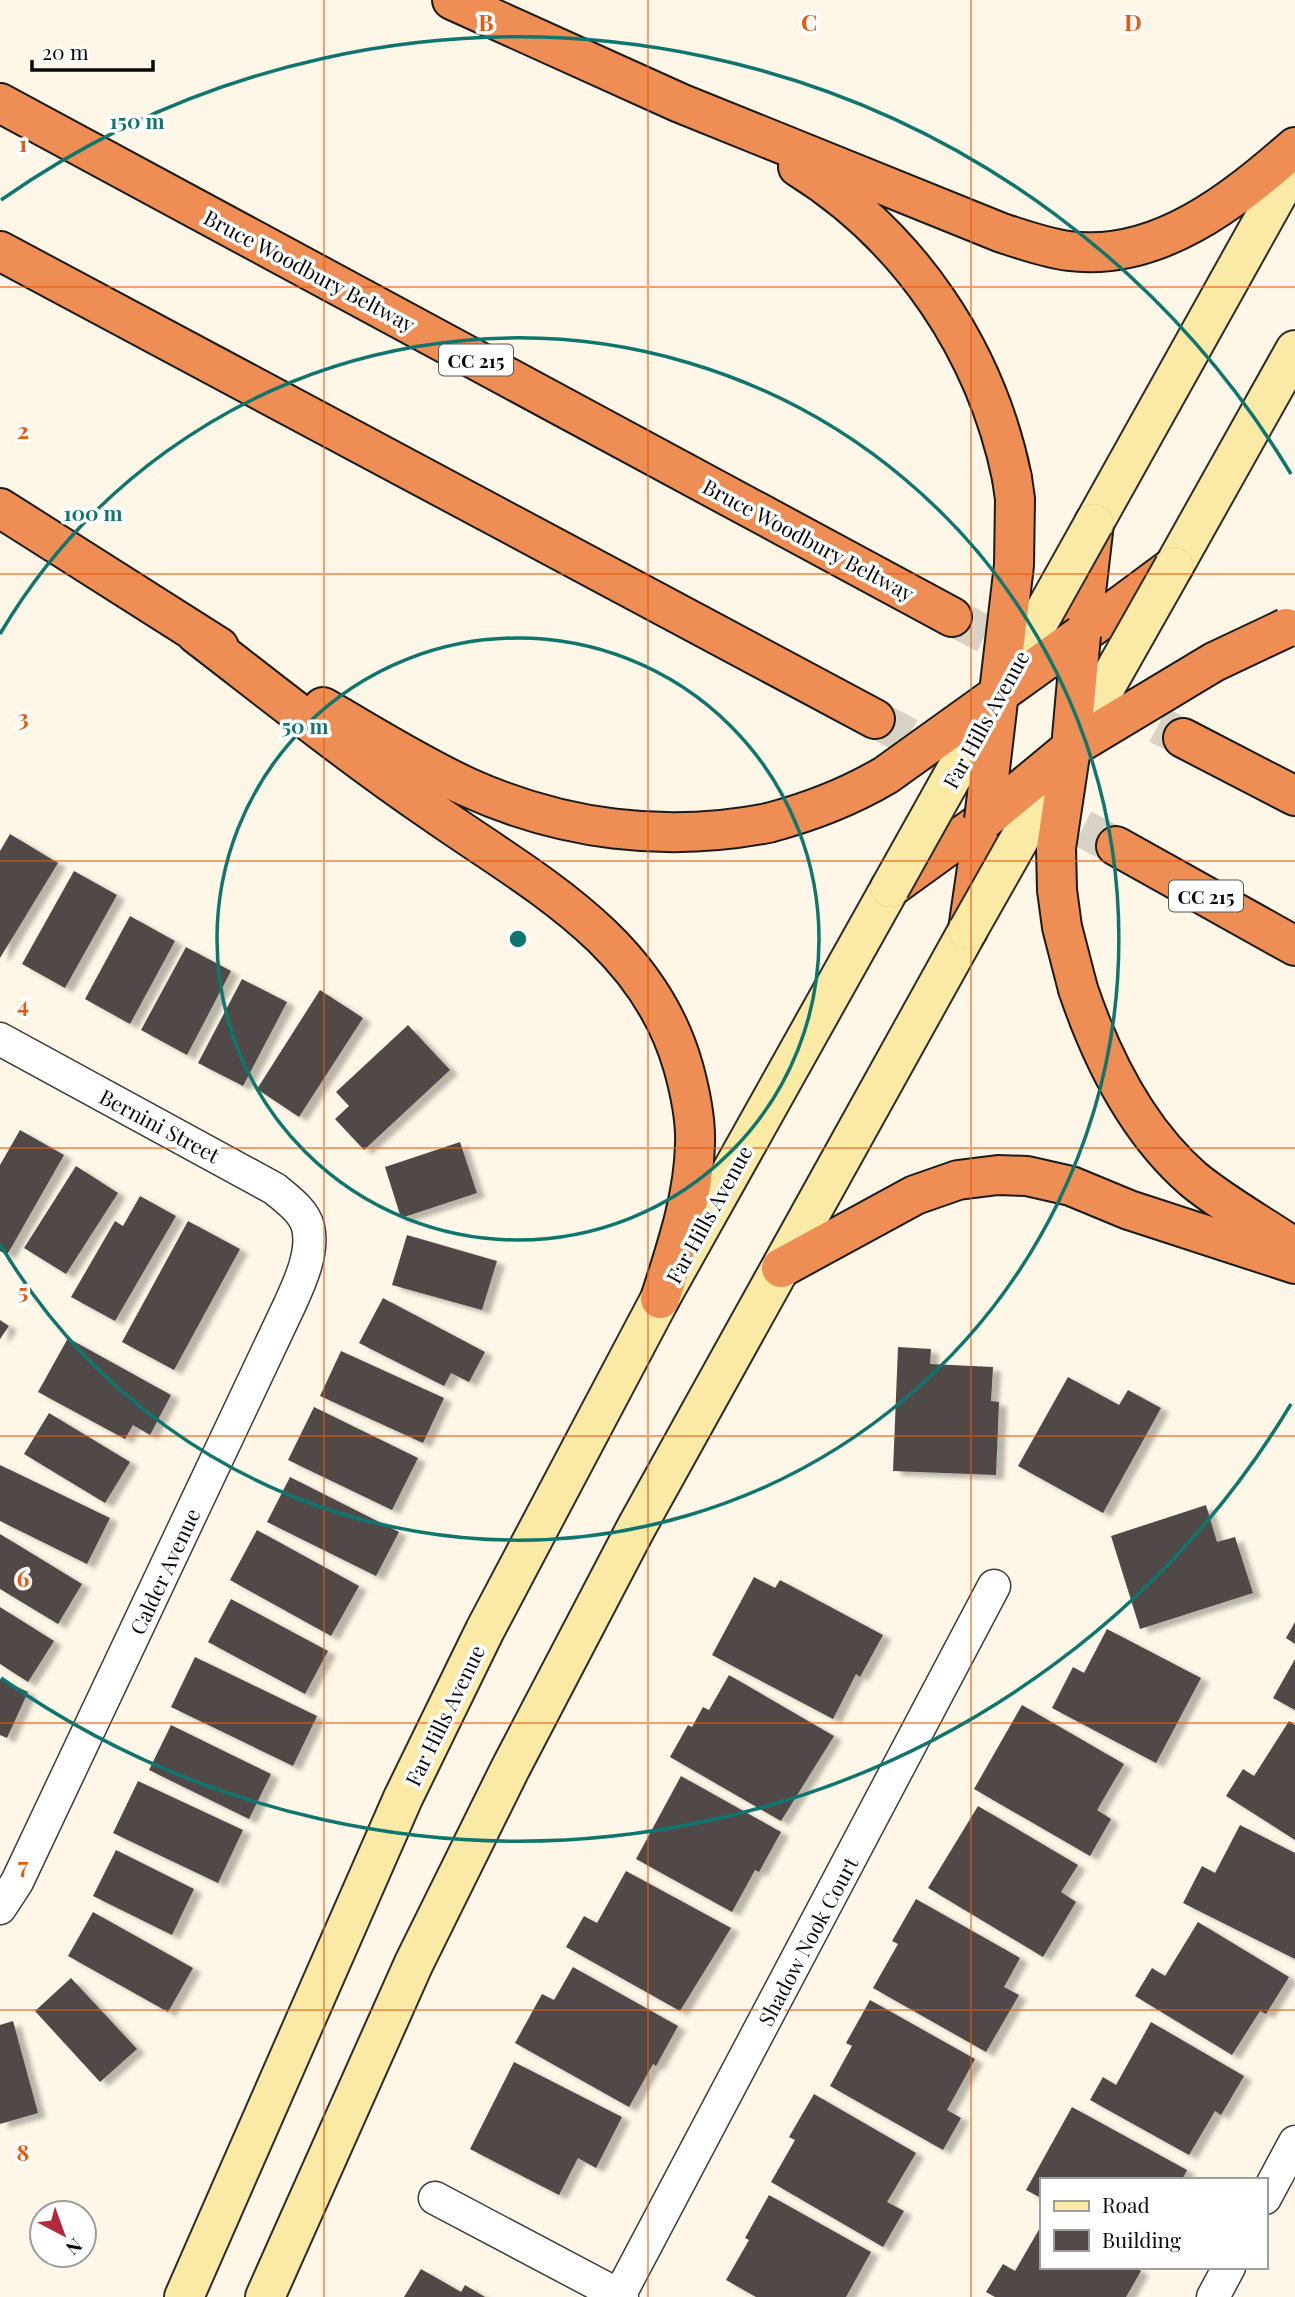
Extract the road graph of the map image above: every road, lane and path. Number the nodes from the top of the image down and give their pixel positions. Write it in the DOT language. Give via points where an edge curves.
graph roads {
  1 [pos="452,0"];
  2 [pos="0,103"];
  3 [pos="680,103"];
  4 [pos="1295,147"];
  5 [pos="1295,163"];
  6 [pos="0,251"];
  7 [pos="1295,350"];
  8 [pos="0,508"];
  9 [pos="1094,523"];
  10 [pos="1174,566"];
  11 [pos="952,617"];
  12 [pos="1290,627"];
  13 [pos="196,634"];
  14 [pos="1081,635"];
  15 [pos="998,695"];
  16 [pos="875,719"];
  17 [pos="1183,738"];
  18 [pos="1071,748"];
  19 [pos="1295,796"];
  20 [pos="984,820"];
  21 [pos="1116,846"];
  22 [pos="890,888"];
  23 [pos="968,930"];
  24 [pos="1295,946"];
  25 [pos="0,1039"];
  26 [pos="307,1226"];
  27 [pos="1295,1248"];
  28 [pos="1295,1264"];
  29 [pos="781,1268"];
  30 [pos="660,1299"];
  31 [pos="994,1586"];
  32 [pos="0,1908"];
  33 [pos="1295,2142"];
  34 [pos="1267,2195"];
  35 [pos="435,2198"];
  36 [pos="1228,2269"];
  37 [pos="620,2296"];
  38 [pos="184,2297"];
  39 [pos="265,2297"];
  40 [pos="1213,2297"];
  1 -- 3 [label="highway"];
  2 -- 11 [label="highway, Bruce Woodbury Beltway / CC 215"];
  3 -- 4 [label="highway" via="1002,233 1072,251 1112,250 1164,238 1225,202"];
  3 -- 15 [label="highway, bridge" via="765,148 855,208 898,251 954,326 984,384 1012,478 1014,565"];
  5 -- 9 [label="main road, Far Hills Avenue"];
  6 -- 16 [label="highway"];
  7 -- 10 [label="main road"];
  8 -- 13 [label="highway"];
  9 -- 14 [label="highway, bridge"];
  9 -- 15 [label="main road, Far Hills Avenue, bridge"];
  10 -- 14 [label="highway, bridge"];
  10 -- 18 [label="main road, bridge"];
  12 -- 18 [label="highway, bridge" via="1213,662"];
  13 -- 15 [label="highway, bridge" via="457,782 516,807 591,827 641,832 693,832 768,823 820,808 906,762"];
  13 -- 30 [label="highway" via="379,776 569,906 605,937 646,986 679,1053 695,1126 687,1203"];
  14 -- 15 [label="highway, bridge"];
  14 -- 18 [label="highway, bridge"];
  15 -- 20 [label="highway, bridge"];
  15 -- 22 [label="main road, Far Hills Avenue, bridge"];
  17 -- 19 [label="highway"];
  18 -- 20 [label="highway, bridge"];
  18 -- 23 [label="main road, bridge"];
  18 -- 27 [label="highway, bridge" via="1056,870 1062,928 1094,1033 1112,1073 1164,1147 1194,1179"];
  20 -- 22 [label="highway, bridge"];
  20 -- 23 [label="highway, bridge"];
  21 -- 24 [label="highway, CC 215"];
  22 -- 30 [label="main road, Far Hills Avenue"];
  23 -- 29 [label="main road"];
  25 -- 26 [label="street, Bernini Street" via="259,1179 289,1201"];
  26 -- 32 [label="street, Calder Avenue" via="305,1261 290,1304 17,1882"];
  28 -- 29 [label="highway" via="1129,1210 1071,1186 998,1175 958,1180 915,1195"];
  29 -- 39 [label="main road" via="636,1528 510,1769 414,1963"];
  30 -- 38 [label="main road, Far Hills Avenue" via="427,1748"];
  31 -- 37 [label="street, Shadow Nook Court"];
  33 -- 34 [label="street"];
  35 -- 37 [label="street"];
  36 -- 40 [label="street"];
}
